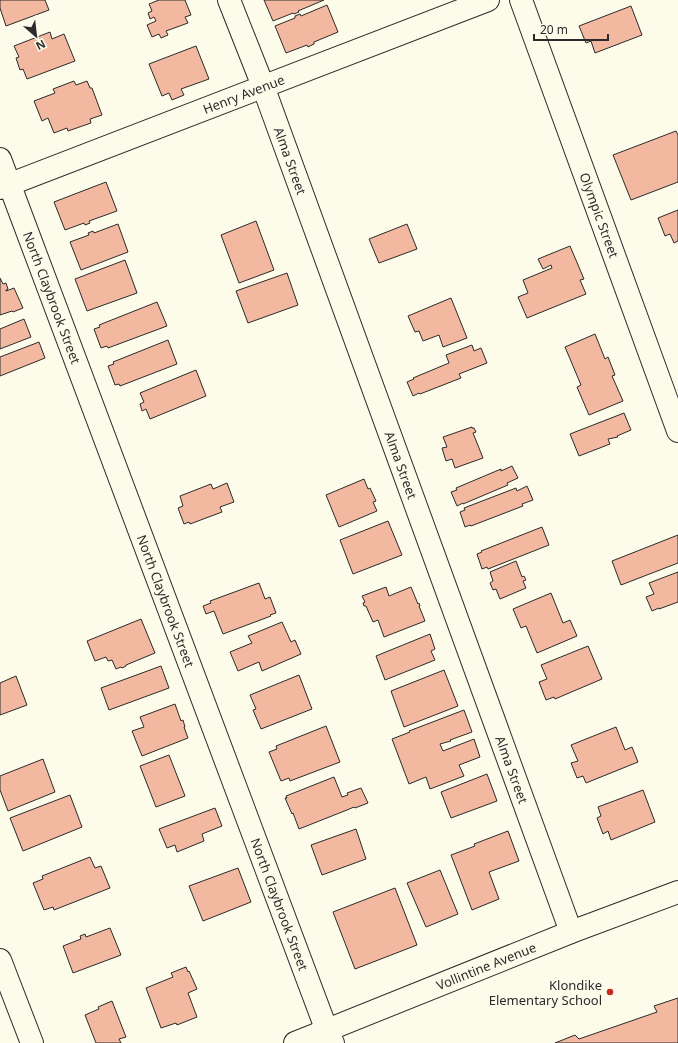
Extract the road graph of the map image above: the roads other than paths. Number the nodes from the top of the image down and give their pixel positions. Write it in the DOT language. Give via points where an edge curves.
graph roads {
  1 [pos="229,0"];
  2 [pos="488,0"];
  3 [pos="521,0"];
  4 [pos="263,86"];
  5 [pos="0,159"];
  6 [pos="5,186"];
  7 [pos="678,431"];
  8 [pos="678,892"];
  9 [pos="571,932"];
  10 [pos="0,960"];
  11 [pos="330,1037"];
  12 [pos="32,1043"];
  13 [pos="295,1043"];
  1 -- 4 [label="street, Alma Street"];
  2 -- 4 [label="street, Henry Avenue"];
  3 -- 7 [label="street, Olympic Street"];
  4 -- 6 [label="street, Henry Avenue"];
  4 -- 9 [label="street, Alma Street"];
  5 -- 6 [label="street, North Claybrook Street"];
  6 -- 11 [label="street, North Claybrook Street"];
  8 -- 9 [label="street, Vollintine Avenue"];
  9 -- 11 [label="street, Vollintine Avenue"];
  10 -- 12 [label="street"];
  11 -- 13 [label="street, Vollintine Avenue"];
}
